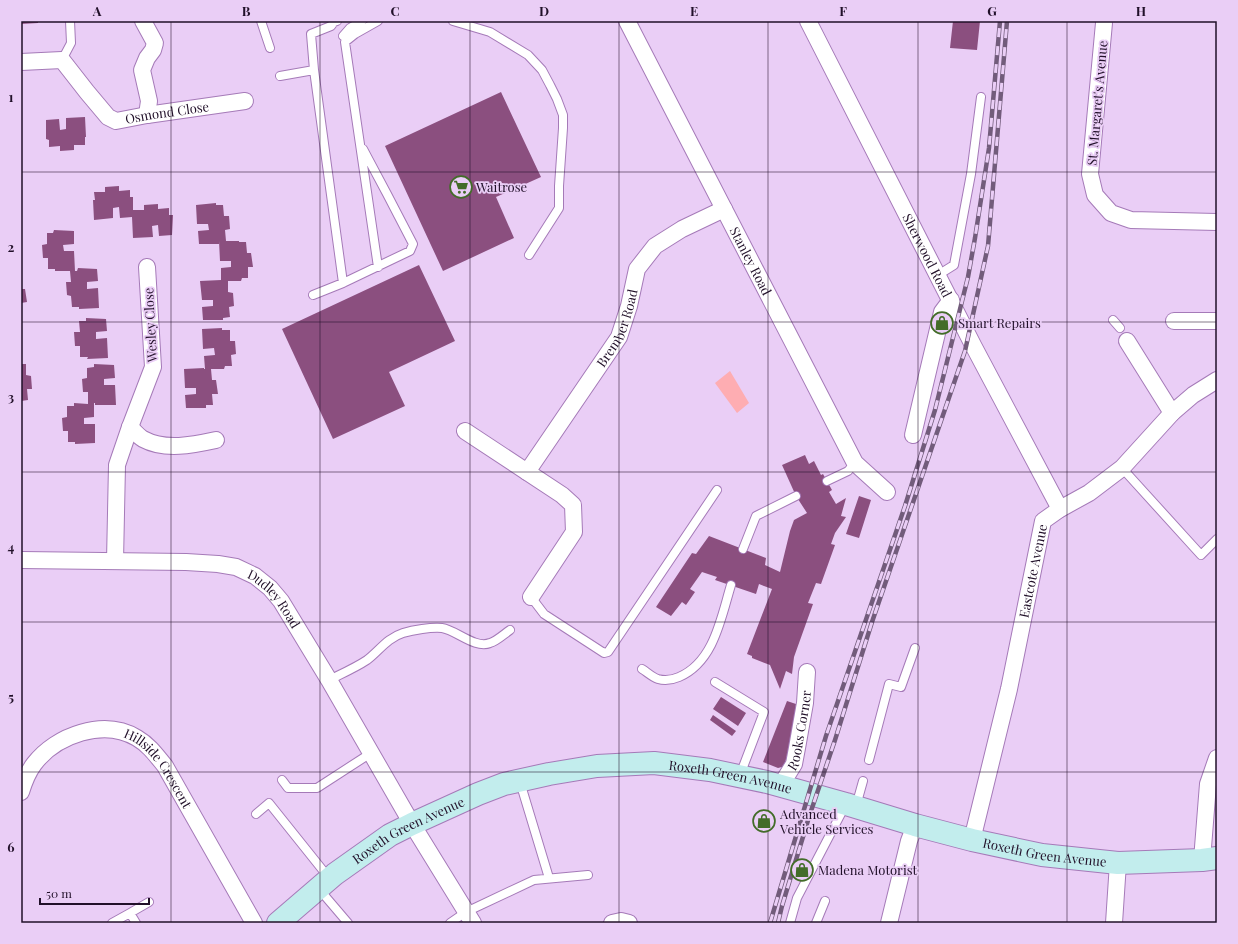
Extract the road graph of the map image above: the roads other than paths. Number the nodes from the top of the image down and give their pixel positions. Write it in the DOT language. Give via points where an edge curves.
graph roads {
  1 [pos="70,21"];
  2 [pos="142,21"];
  3 [pos="261,21"];
  4 [pos="362,21"];
  5 [pos="378,21"];
  6 [pos="453,21"];
  7 [pos="627,21"];
  8 [pos="808,21"];
  9 [pos="335,23"];
  10 [pos="1104,23"];
  11 [pos="344,39"];
  12 [pos="270,48"];
  13 [pos="62,60"];
  14 [pos="21,62"];
  15 [pos="314,70"];
  16 [pos="280,76"];
  17 [pos="981,98"];
  18 [pos="245,101"];
  19 [pos="147,115"];
  20 [pos="360,144"];
  21 [pos="724,209"];
  22 [pos="1217,222"];
  23 [pos="529,255"];
  24 [pos="147,267"];
  25 [pos="378,267"];
  26 [pos="938,275"];
  27 [pos="343,283"];
  28 [pos="313,295"];
  29 [pos="951,300"];
  30 [pos="1113,320"];
  31 [pos="1174,320"];
  32 [pos="1217,321"];
  33 [pos="1124,334"];
  34 [pos="1217,380"];
  35 [pos="1172,413"];
  36 [pos="130,427"];
  37 [pos="465,431"];
  38 [pos="913,435"];
  39 [pos="216,440"];
  40 [pos="855,463"];
  41 [pos="1122,468"];
  42 [pos="527,472"];
  43 [pos="827,481"];
  44 [pos="717,490"];
  45 [pos="887,492"];
  46 [pos="796,496"];
  47 [pos="1060,509"];
  48 [pos="1217,539"];
  49 [pos="743,549"];
  50 [pos="21,560"];
  51 [pos="115,561"];
  52 [pos="730,585"];
  53 [pos="531,597"];
  54 [pos="510,630"];
  55 [pos="915,648"];
  56 [pos="642,669"];
  57 [pos="807,672"];
  58 [pos="329,680"];
  59 [pos="715,682"];
  60 [pos="371,753"];
  61 [pos="1217,758"];
  62 [pos="868,760"];
  63 [pos="740,776"];
  64 [pos="282,780"];
  65 [pos="520,781"];
  66 [pos="863,781"];
  67 [pos="780,785"];
  68 [pos="21,792"];
  69 [pos="851,805"];
  70 [pos="256,814"];
  71 [pos="412,824"];
  72 [pos="914,825"];
  73 [pos="972,840"];
  74 [pos="1209,859"];
  75 [pos="1118,863"];
  76 [pos="588,875"];
  77 [pos="549,878"];
  78 [pos="324,883"];
  79 [pos="825,901"];
  80 [pos="149,902"];
  81 [pos="130,913"];
  82 [pos="469,918"];
  83 [pos="112,923"];
  84 [pos="136,923"];
  85 [pos="254,923"];
  86 [pos="278,923"];
  87 [pos="348,923"];
  88 [pos="450,923"];
  89 [pos="612,923"];
  90 [pos="629,923"];
  91 [pos="790,923"];
  92 [pos="816,923"];
  93 [pos="889,923"];
  94 [pos="1114,923"];
  1 -- 13 [label="lane" via="71,43"];
  2 -- 19 [label="street" via="155,43 142,70 149,102"];
  3 -- 12 [label="lane"];
  4 -- 11 [label="lane" via="350,28"];
  5 -- 11 [label="lane"];
  6 -- 23 [label="lane" via="490,32 528,55 542,70 563,115 559,208"];
  7 -- 21 [label="street, Stanley Road"];
  8 -- 26 [label="street, Sherwood Road"];
  9 -- 11 [label="lane"];
  9 -- 15 [label="lane" via="311,34"];
  10 -- 22 [label="street, St. Margaret's Avenue" via="1090,174 1095,195 1111,213 1131,220"];
  11 -- 20 [label="lane"];
  13 -- 14 [label="street"];
  13 -- 19 [label="street, Osmond Close" via="108,117 116,121"];
  15 -- 16 [label="lane"];
  15 -- 27 [label="lane"];
  17 -- 26 [label="lane" via="971,174 954,265"];
  18 -- 19 [label="street, Osmond Close"];
  20 -- 25 [label="lane"];
  20 -- 25 [label="lane" via="412,244 410,251"];
  21 -- 40 [label="street, Stanley Road"];
  21 -- 42 [label="street, Brember Road" via="682,229 655,246 637,269 619,337"];
  24 -- 36 [label="street, Wesley Close" via="153,367"];
  25 -- 27 [label="lane"];
  26 -- 29 [label="street, Sherwood Road"];
  27 -- 28 [label="lane"];
  29 -- 38 [label="street" via="942,312"];
  29 -- 47 [label="street, Sherwood Road"];
  30 -- 33 [label="lane"];
  31 -- 32 [label="street"];
  33 -- 35 [label="street"];
  34 -- 35 [label="street, Eastcote Avenue" via="1193,395"];
  35 -- 41 [label="street, Eastcote Avenue"];
  36 -- 39 [label="street" via="142,439 155,444 189,445"];
  36 -- 51 [label="street, Wesley Close" via="117,465"];
  37 -- 42 [label="street"];
  40 -- 43 [label="lane" via="848,470"];
  40 -- 45 [label="street, Stanley Road"];
  41 -- 47 [label="street, Eastcote Avenue" via="1089,493"];
  41 -- 48 [label="lane" via="1201,555"];
  42 -- 53 [label="street" via="562,495 573,506 574,532"];
  44 -- 53 [label="lane" via="608,652 604,653 544,614"];
  46 -- 49 [label="lane" via="756,516"];
  47 -- 73 [label="street, Eastcote Avenue" via="1042,521 1009,688"];
  50 -- 51 [label="street, Dudley Road"];
  51 -- 58 [label="street, Dudley Road" via="218,564 255,576 281,601"];
  52 -- 56 [label="lane" via="714,639 696,665 680,677 665,680 658,679"];
  54 -- 58 [label="lane" via="490,644 481,644 444,628 403,634 392,638 365,661"];
  55 -- 62 [label="lane" via="900,687 890,684"];
  57 -- 67 [label="street, Rooks Corner" via="805,703 794,764"];
  58 -- 60 [label="street, Dudley Road"];
  59 -- 63 [label="lane" via="764,712"];
  60 -- 64 [label="lane" via="317,788 288,788"];
  60 -- 71 [label="street, Dudley Road"];
  61 -- 74 [label="street" via="1208,784"];
  63 -- 65 [label="street, Roxeth Green Avenue" via="654,763 597,766"];
  63 -- 67 [label="street, Roxeth Green Avenue"];
  65 -- 71 [label="street, Roxeth Green Avenue" via="478,794"];
  65 -- 77 [label="lane"];
  66 -- 69 [label="lane"];
  67 -- 69 [label="street, Roxeth Green Avenue"];
  68 -- 85 [label="street, Hillside Crescent" via="34,764 45,752 66,739 80,733 106,729 136,737 150,748 165,766"];
  69 -- 72 [label="street, Roxeth Green Avenue"];
  69 -- 91 [label="lane" via="797,898"];
  70 -- 78 [label="lane" via="269,803"];
  71 -- 78 [label="street, Roxeth Green Avenue" via="390,835"];
  71 -- 82 [label="street, Dudley Road"];
  72 -- 73 [label="street, Roxeth Green Avenue"];
  72 -- 93 [label="street"];
  73 -- 75 [label="street, Roxeth Green Avenue" via="1042,855"];
  74 -- 75 [label="street, Roxeth Green Avenue"];
  75 -- 94 [label="street"];
  76 -- 77 [label="lane"];
  77 -- 82 [label="lane" via="534,880"];
  78 -- 86 [label="street, Roxeth Green Avenue"];
  78 -- 87 [label="lane"];
  79 -- 92 [label="lane"];
  80 -- 81 [label="lane"];
  81 -- 83 [label="lane"];
  81 -- 84 [label="lane"];
  82 -- 88 [label="lane"];
  89 -- 90 [label="street"];
}
